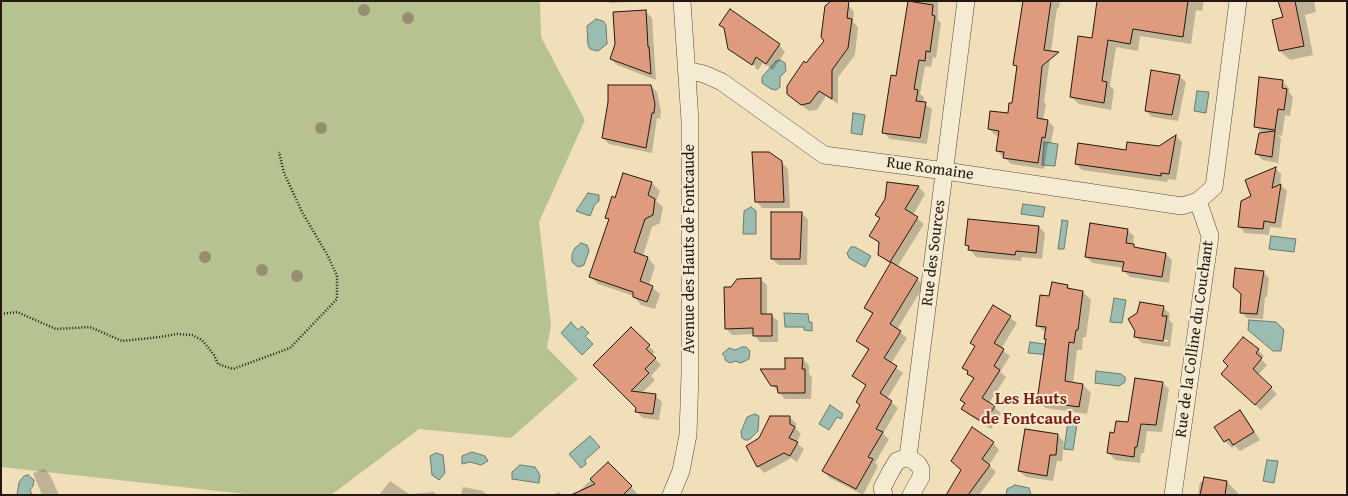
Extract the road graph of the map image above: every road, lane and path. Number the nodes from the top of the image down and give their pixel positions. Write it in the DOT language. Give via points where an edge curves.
graph roads {
  1 [pos="682,1"];
  2 [pos="966,1"];
  3 [pos="1238,1"];
  4 [pos="686,70"];
  5 [pos="279,152"];
  6 [pos="945,171"];
  7 [pos="1198,201"];
  8 [pos="1,314"];
  9 [pos="908,457"];
  10 [pos="671,495"];
  11 [pos="884,495"];
  12 [pos="911,495"];
  13 [pos="1173,495"];
  1 -- 4 [label="street, Avenue des Hauts de Fontcaude"];
  2 -- 6 [label="street, Rue des Sources"];
  3 -- 7 [label="street" via="1214,187"];
  4 -- 6 [label="street, Rue Romaine" via="722,82 824,155"];
  4 -- 10 [label="street, Avenue des Hauts de Fontcaude" via="690,121 691,268 688,436 680,471"];
  5 -- 8 [label="path" via="284,173 302,212 337,276 337,299 290,348 234,369 218,364 202,340 192,335 177,334 122,341 90,327 56,330 17,312"];
  6 -- 7 [label="street, Rue Romaine" via="1182,206"];
  6 -- 9 [label="street, Rue des Sources"];
  7 -- 13 [label="street, Rue de la Colline du Couchant" via="1210,236"];
  9 -- 11 [label="street" via="897,461 882,488"];
  9 -- 12 [label="street" via="921,469 921,477"];
}
